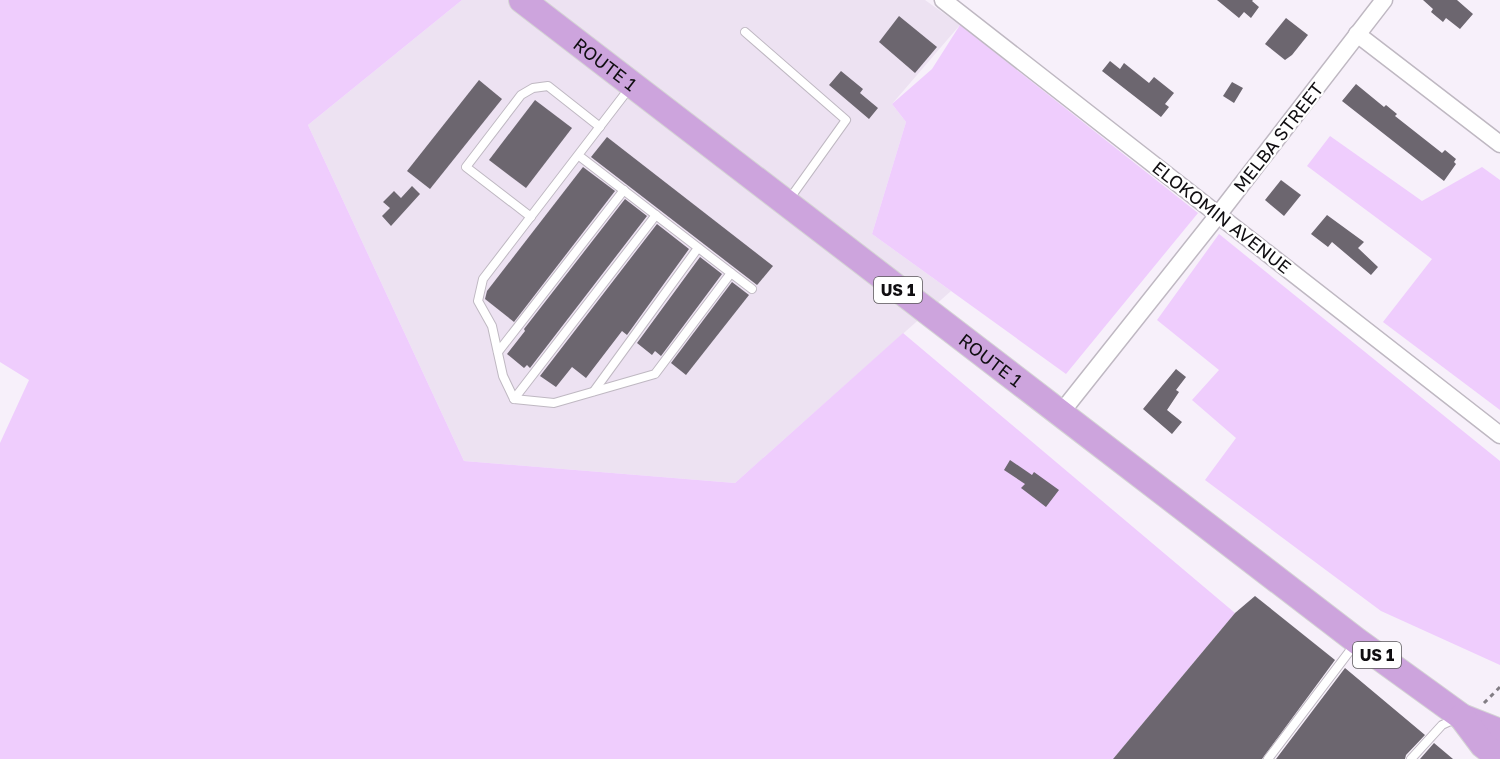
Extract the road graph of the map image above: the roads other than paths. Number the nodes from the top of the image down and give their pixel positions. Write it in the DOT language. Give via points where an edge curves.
graph roads {
  1 [pos="943,0"];
  2 [pos="1384,0"];
  3 [pos="528,1"];
  4 [pos="745,32"];
  5 [pos="1357,34"];
  6 [pos="632,85"];
  7 [pos="600,127"];
  8 [pos="1500,144"];
  9 [pos="578,155"];
  10 [pos="624,190"];
  11 [pos="786,204"];
  12 [pos="1218,214"];
  13 [pos="657,215"];
  14 [pos="531,217"];
  15 [pos="698,248"];
  16 [pos="731,273"];
  17 [pos="752,289"];
  18 [pos="498,352"];
  19 [pos="593,392"];
  20 [pos="514,399"];
  21 [pos="1060,414"];
  22 [pos="1500,435"];
  23 [pos="1357,641"];
  24 [pos="1462,717"];
  25 [pos="1500,732"];
  26 [pos="1500,758"];
  27 [pos="1268,759"];
  28 [pos="1411,759"];
  1 -- 12 [label="street, ELOKOMIN AVENUE"];
  2 -- 5 [label="street, MELBA STREET"];
  3 -- 6 [label="main road, ROUTE 1 / US 1"];
  4 -- 11 [label="lane" via="846,120"];
  5 -- 8 [label="street"];
  5 -- 12 [label="street, MELBA STREET"];
  6 -- 7 [label="lane"];
  6 -- 11 [label="main road, ROUTE 1 / US 1"];
  7 -- 9 [label="lane"];
  7 -- 14 [label="lane" via="548,86 521,95 500,122 466,167"];
  9 -- 10 [label="lane"];
  9 -- 14 [label="lane"];
  10 -- 13 [label="lane"];
  10 -- 18 [label="lane"];
  11 -- 21 [label="main road, ROUTE 1 / US 1"];
  12 -- 21 [label="street, MELBA STREET"];
  12 -- 22 [label="street, ELOKOMIN AVENUE"];
  13 -- 15 [label="lane"];
  13 -- 20 [label="lane"];
  14 -- 18 [label="lane" via="483,279 478,301 492,326"];
  15 -- 16 [label="lane"];
  15 -- 19 [label="lane"];
  16 -- 17 [label="lane"];
  16 -- 19 [label="lane" via="655,374"];
  18 -- 20 [label="lane" via="503,376"];
  19 -- 20 [label="lane" via="554,403"];
  21 -- 23 [label="main road, ROUTE 1 / US 1"];
  23 -- 24 [label="main road, ROUTE 1 / US 1"];
  23 -- 27 [label="lane"];
  24 -- 25 [label="main road, ROUTE 1 / US 1"];
  24 -- 26 [label="main road, ROUTE 1 / US 1" via="1483,745"];
  24 -- 28 [label="lane" via="1442,724"];
}
